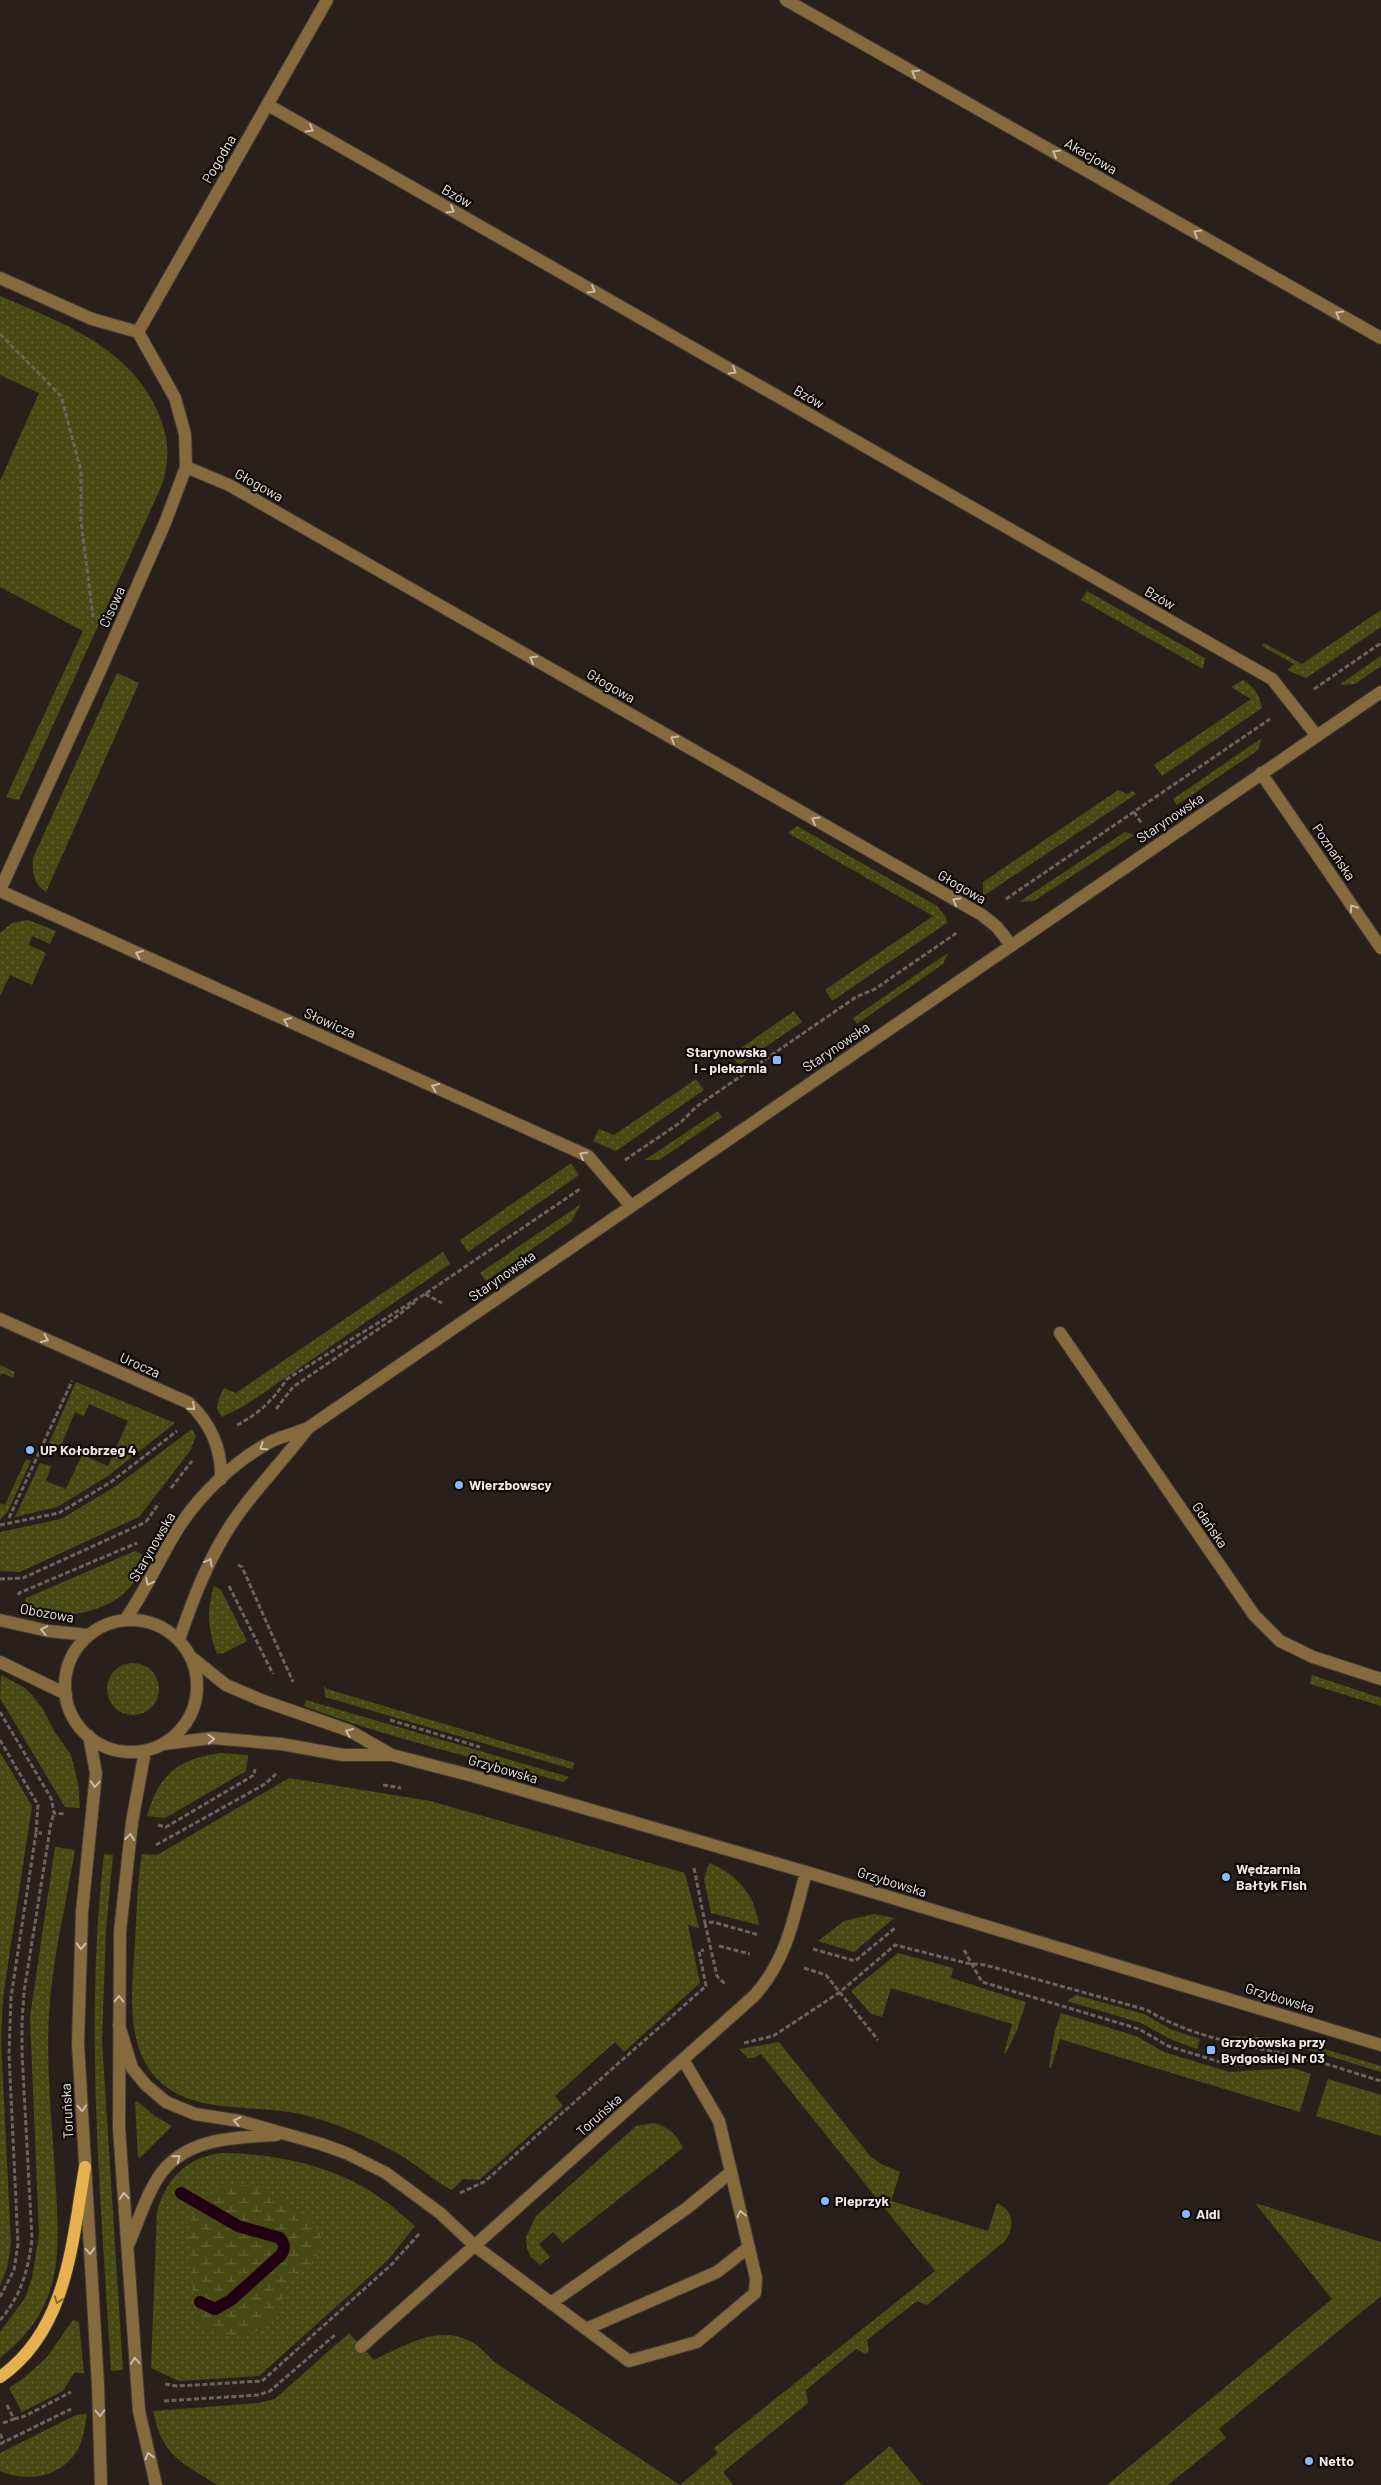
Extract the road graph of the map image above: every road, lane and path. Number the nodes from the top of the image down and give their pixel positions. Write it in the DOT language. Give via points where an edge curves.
graph roads {
  1 [pos="327,0"];
  2 [pos="786,0"];
  3 [pos="268,104"];
  4 [pos="0,278"];
  5 [pos="138,332"];
  6 [pos="0,334"];
  7 [pos="1381,338"];
  8 [pos="186,467"];
  9 [pos="94,625"];
  10 [pos="1381,642"];
  11 [pos="1381,692"];
  12 [pos="1293,703"];
  13 [pos="1317,736"];
  14 [pos="1261,774"];
  15 [pos="1134,812"];
  16 [pos="1144,827"];
  17 [pos="0,891"];
  18 [pos="982,915"];
  19 [pos="1011,945"];
  20 [pos="1381,948"];
  21 [pos="603,1174"];
  22 [pos="631,1206"];
  23 [pos="425,1294"];
  24 [pos="0,1319"];
  25 [pos="1060,1333"];
  26 [pos="72,1380"];
  27 [pos="275,1410"];
  28 [pos="235,1426"];
  29 [pos="182,1427"];
  30 [pos="308,1428"];
  31 [pos="221,1479"];
  32 [pos="8,1518"];
  33 [pos="146,1522"];
  34 [pos="0,1525"];
  35 [pos="142,1544"];
  36 [pos="235,1563"];
  37 [pos="1,1579"];
  38 [pos="222,1582"];
  39 [pos="0,1584"];
  40 [pos="17,1601"];
  41 [pos="0,1620"];
  42 [pos="125,1620"];
  43 [pos="88,1635"];
  44 [pos="179,1640"];
  45 [pos="191,1657"];
  46 [pos="0,1662"];
  47 [pos="1381,1679"];
  48 [pos="276,1681"];
  49 [pos="296,1690"];
  50 [pos="66,1694"];
  51 [pos="0,1712"];
  52 [pos="89,1736"];
  53 [pos="0,1740"];
  54 [pos="163,1744"];
  55 [pos="145,1751"];
  56 [pos="392,1755"];
  57 [pos="256,1764"];
  58 [pos="277,1772"];
  59 [pos="377,1784"];
  60 [pos="404,1789"];
  61 [pos="54,1813"];
  62 [pos="71,1815"];
  63 [pos="156,1825"];
  64 [pos="36,1833"];
  65 [pos="42,1833"];
  66 [pos="151,1845"];
  67 [pos="693,1868"];
  68 [pos="806,1872"];
  69 [pos="705,1923"];
  70 [pos="904,1930"];
  71 [pos="759,1935"];
  72 [pos="961,1945"];
  73 [pos="719,1946"];
  74 [pos="813,1949"];
  75 [pos="704,1950"];
  76 [pos="755,1956"];
  77 [pos="974,1964"];
  78 [pos="802,1968"];
  79 [pos="722,1990"];
  80 [pos="840,1992"];
  81 [pos="119,2025"];
  82 [pos="878,2040"];
  83 [pos="1381,2045"];
  84 [pos="736,2046"];
  85 [pos="1309,2059"];
  86 [pos="684,2061"];
  87 [pos="1381,2081"];
  88 [pos="284,2135"];
  89 [pos="86,2167"];
  90 [pos="731,2172"];
  91 [pos="460,2193"];
  92 [pos="420,2232"];
  93 [pos="128,2245"];
  94 [pos="475,2246"];
  95 [pos="748,2247"];
  96 [pos="0,2297"];
  97 [pos="550,2303"];
  98 [pos="0,2320"];
  99 [pos="586,2329"];
  100 [pos="337,2333"];
  101 [pos="361,2347"];
  102 [pos="0,2377"];
  103 [pos="160,2383"];
  104 [pos="73,2391"];
  105 [pos="162,2401"];
  106 [pos="5,2402"];
  107 [pos="73,2408"];
  108 [pos="14,2419"];
  109 [pos="3,2424"];
  110 [pos="0,2434"];
  111 [pos="2,2443"];
  112 [pos="101,2485"];
  113 [pos="156,2485"];
  1 -- 3 [label="street, Pogodna"];
  7 -- 2 [label="street, Akacjowa, one-way"];
  3 -- 5 [label="street, Pogodna"];
  3 -- 12 [label="street, Bzów, one-way" via="1272,679"];
  4 -- 5 [label="street" via="92,319"];
  5 -- 8 [label="street, Cisowa" via="175,398 185,434"];
  6 -- 9 [label="path" via="61,396 81,471 81,521"];
  8 -- 17 [label="street, Cisowa" via="100,673"];
  18 -- 8 [label="street, Głogowa, one-way" via="229,485"];
  10 -- 12 [label="path"];
  11 -- 13 [label="street, Starynowska"];
  12 -- 13 [label="street, Bzów"];
  12 -- 15 [label="path"];
  13 -- 14 [label="street, Starynowska"];
  14 -- 19 [label="street, Starynowska"];
  20 -- 14 [label="street, Poznańska, one-way"];
  15 -- 16 [label="path"];
  15 -- 18 [label="path"];
  21 -- 17 [label="street, Słowicza, one-way" via="588,1156"];
  18 -- 19 [label="street, Głogowa"];
  18 -- 21 [label="path" via="875,989 848,1003"];
  19 -- 22 [label="street, Starynowska"];
  21 -- 22 [label="street, Słowicza"];
  21 -- 23 [label="path"];
  22 -- 30 [label="street, Starynowska"];
  23 -- 27 [label="path" via="293,1387"];
  23 -- 28 [label="path" via="287,1379 272,1401 256,1415"];
  24 -- 31 [label="street, Urocza, one-way" via="189,1403 209,1426 215,1440 221,1456"];
  25 -- 47 [label="street, Gdańska" via="1254,1615 1280,1641 1313,1657"];
  26 -- 32 [label="path"];
  29 -- 34 [label="path" via="111,1482 59,1513"];
  30 -- 31 [label="street, Starynowska, one-way" via="273,1441"];
  44 -- 30 [label="street, Starynowska, one-way" via="204,1573 228,1530"];
  31 -- 42 [label="street, Starynowska, one-way" via="181,1525 143,1595"];
  33 -- 37 [label="path" via="23,1578"];
  35 -- 40 [label="path" via="137,1542 19,1593"];
  36 -- 49 [label="path" via="242,1567"];
  37 -- 39 [label="path"];
  38 -- 48 [label="path" via="228,1584"];
  43 -- 41 [label="street, Obozowa, one-way" via="48,1631"];
  42 -- 43 [label="street" via="106,1625"];
  42 -- 44 [label="street" via="144,1620 160,1626"];
  43 -- 50 [label="street" via="70,1662"];
  44 -- 45 [label="street"];
  45 -- 54 [label="street" via="198,1682 195,1707 182,1728"];
  56 -- 45 [label="street, Grzybowska, one-way" via="350,1732 226,1685"];
  46 -- 50 [label="street"];
  50 -- 52 [label="street" via="73,1718"];
  51 -- 61 [label="path" via="51,1798"];
  52 -- 55 [label="street" via="115,1750"];
  52 -- 89 [label="street, Toruńska, one-way" via="96,1773 82,1912 78,2044"];
  53 -- 64 [label="path" via="38,1805"];
  54 -- 55 [label="street"];
  54 -- 56 [label="street, Grzybowska, one-way" via="212,1738 281,1744 343,1755"];
  81 -- 55 [label="street, one-way" via="120,1932 127,1857 136,1788"];
  56 -- 68 [label="street, Grzybowska"];
  57 -- 63 [label="path" via="254,1775 166,1826"];
  58 -- 66 [label="path" via="265,1784 158,1846"];
  59 -- 60 [label="path"];
  61 -- 62 [label="path"];
  61 -- 98 [label="path" via="24,1992 22,2022 32,2239 22,2288"];
  64 -- 65 [label="path"];
  64 -- 96 [label="path" via="11,1997 9,2054 18,2244 14,2270"];
  67 -- 69 [label="path"];
  68 -- 83 [label="street, Grzybowska"];
  68 -- 86 [label="street, Toruńska" via="788,1942 772,1973 746,2005"];
  69 -- 71 [label="path" via="713,1922"];
  69 -- 79 [label="path" via="717,1976 726,1986"];
  70 -- 74 [label="path" via="894,1928 855,1962"];
  72 -- 77 [label="path"];
  73 -- 76 [label="path"];
  75 -- 91 [label="path" via="699,1951 706,1986 484,2182"];
  77 -- 80 [label="path" via="896,1945"];
  77 -- 85 [label="path" via="1147,2010 1171,2025 1227,2042"];
  77 -- 85 [label="path" via="982,1982 1139,2029 1168,2046 1230,2066"];
  78 -- 80 [label="path" via="826,1975"];
  80 -- 82 [label="path"];
  80 -- 84 [label="path" via="773,2036"];
  88 -- 81 [label="street, one-way" via="240,2121 195,2114 166,2102 132,2068"];
  93 -- 81 [label="street, one-way" via="119,2128"];
  85 -- 87 [label="path"];
  86 -- 90 [label="street" via="719,2121"];
  86 -- 94 [label="street, Toruńska"];
  93 -- 88 [label="street, one-way" via="158,2179 175,2159 208,2142"];
  88 -- 94 [label="street" via="346,2153 386,2173 440,2213"];
  89 -- 102 [label="main road, one-way" via="58,2301 34,2346"];
  89 -- 112 [label="street, Toruńska, one-way"];
  95 -- 90 [label="street, one-way"];
  90 -- 97 [label="street" via="688,2208"];
  92 -- 103 [label="path" via="392,2264 262,2381 177,2386"];
  113 -- 93 [label="street, one-way" via="139,2411"];
  94 -- 97 [label="street"];
  94 -- 101 [label="street, Toruńska"];
  95 -- 99 [label="street" via="717,2272"];
  95 -- 99 [label="street" via="756,2278 755,2293 697,2342 629,2361"];
  97 -- 99 [label="street"];
  100 -- 105 [label="path" via="270,2391 258,2395"];
  104 -- 108 [label="path"];
  106 -- 108 [label="path"];
  107 -- 111 [label="path"];
  108 -- 109 [label="path"];
  110 -- 111 [label="path"];
}
